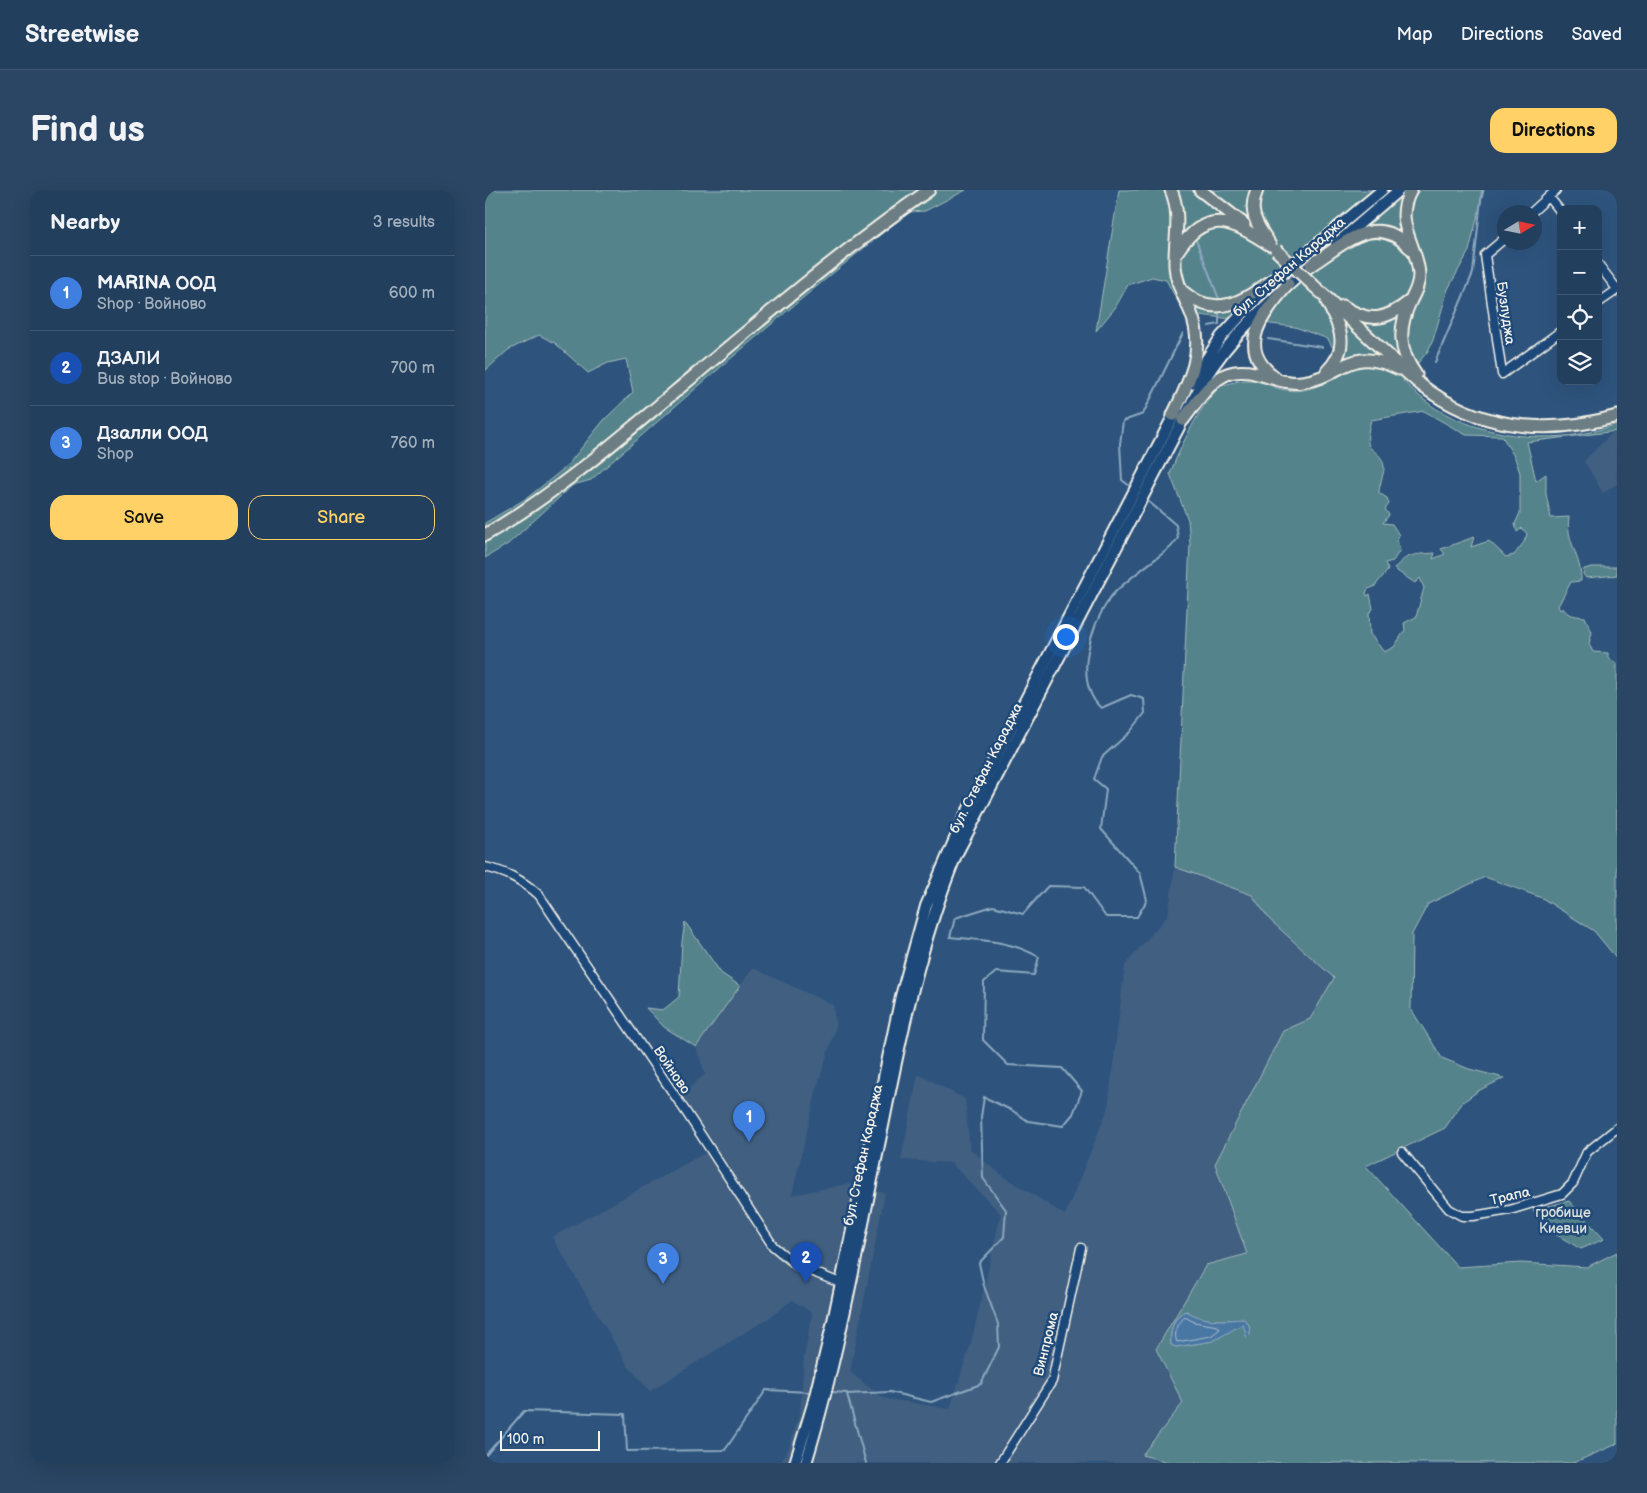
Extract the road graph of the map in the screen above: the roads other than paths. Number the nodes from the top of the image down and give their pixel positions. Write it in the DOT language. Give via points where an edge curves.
graph roads {
  1 [pos="929,190"];
  2 [pos="1171,190"];
  3 [pos="1200,190"];
  4 [pos="1257,190"];
  5 [pos="1382,190"];
  6 [pos="1399,190"];
  7 [pos="1411,190"];
  8 [pos="1556,190"];
  9 [pos="1549,197"];
  10 [pos="1540,205"];
  11 [pos="1557,207"];
  12 [pos="1497,245"];
  13 [pos="1273,248"];
  14 [pos="1411,249"];
  15 [pos="1176,254"];
  16 [pos="1311,265"];
  17 [pos="1602,269"];
  18 [pos="1281,274"];
  19 [pos="1288,284"];
  20 [pos="1181,289"];
  21 [pos="1318,289"];
  22 [pos="1617,290"];
  23 [pos="1411,300"];
  24 [pos="1602,300"];
  25 [pos="1557,334"];
  26 [pos="1323,375"];
  27 [pos="1409,375"];
  28 [pos="1281,381"];
  29 [pos="1429,392"];
  30 [pos="1617,416"];
  31 [pos="1178,418"];
  32 [pos="485,534"];
  33 [pos="485,867"];
  34 [pos="1617,1128"];
  35 [pos="1402,1152"];
  36 [pos="1081,1248"];
  37 [pos="845,1284"];
  38 [pos="795,1463"];
  39 [pos="806,1463"];
  40 [pos="1000,1463"];
  1 -- 32 [label="main road" via="827,266 564,482 513,519"];
  2 -- 15 [label="main road" via="1178,223"];
  3 -- 13 [label="main road"];
  4 -- 13 [label="main road" via="1252,202 1253,215"];
  5 -- 18 [label="main road, бул. Стефан Караджа"];
  6 -- 16 [label="main road, бул. Стефан Караджа"];
  7 -- 14 [label="main road" via="1405,204 1405,218"];
  8 -- 9 [label="street"];
  9 -- 10 [label="street"];
  9 -- 11 [label="street"];
  12 -- 25 [label="street, Бузлуджа" via="1485,255 1502,374"];
  13 -- 15 [label="main road" via="1238,226 1217,223 1205,225 1194,232"];
  13 -- 21 [label="main road, bridge"];
  14 -- 16 [label="main road" via="1399,236 1390,232 1371,232 1355,236"];
  14 -- 23 [label="main road" via="1419,275"];
  15 -- 20 [label="main road" via="1175,271"];
  16 -- 19 [label="main road, бул. Стефан Караджа"];
  17 -- 22 [label="street"];
  18 -- 20 [label="main road" via="1245,299 1226,306 1194,300"];
  18 -- 31 [label="main road, бул. Стефан Караджа" via="1217,343 1194,377"];
  19 -- 28 [label="main road" via="1264,312 1255,336 1262,364"];
  19 -- 31 [label="main road, бул. Стефан Караджа" via="1258,310 1221,353"];
  20 -- 31 [label="main road" via="1196,328 1197,346 1193,372"];
  21 -- 23 [label="main road" via="1353,313 1370,318 1387,316"];
  21 -- 26 [label="main road" via="1336,319 1341,342 1337,359"];
  21 -- 27 [label="main road"];
  22 -- 24 [label="street"];
  23 -- 29 [label="main road" via="1402,324 1401,345 1407,362"];
  26 -- 27 [label="main road" via="1349,362 1362,360 1387,364"];
  26 -- 28 [label="main road" via="1302,382"];
  27 -- 29 [label="main road"];
  28 -- 31 [label="main road" via="1245,372 1226,374"];
  29 -- 30 [label="main road" via="1482,417 1531,428 1583,425"];
  31 -- 37 [label="main road, бул. Стефан Караджа" via="972,822 941,893 910,998"];
  33 -- 37 [label="street, Войново" via="523,881 539,896 773,1246 796,1265"];
  34 -- 35 [label="street, Трапа" via="1587,1152 1573,1183 1562,1194 1510,1210 1473,1216 1462,1216 1449,1209"];
  36 -- 40 [label="street, Винпрома" via="1052,1381"];
  37 -- 38 [label="main road, бул. Стефан Караджа"];
  37 -- 39 [label="main road, бул. Стефан Караджа" via="823,1407"];
}
